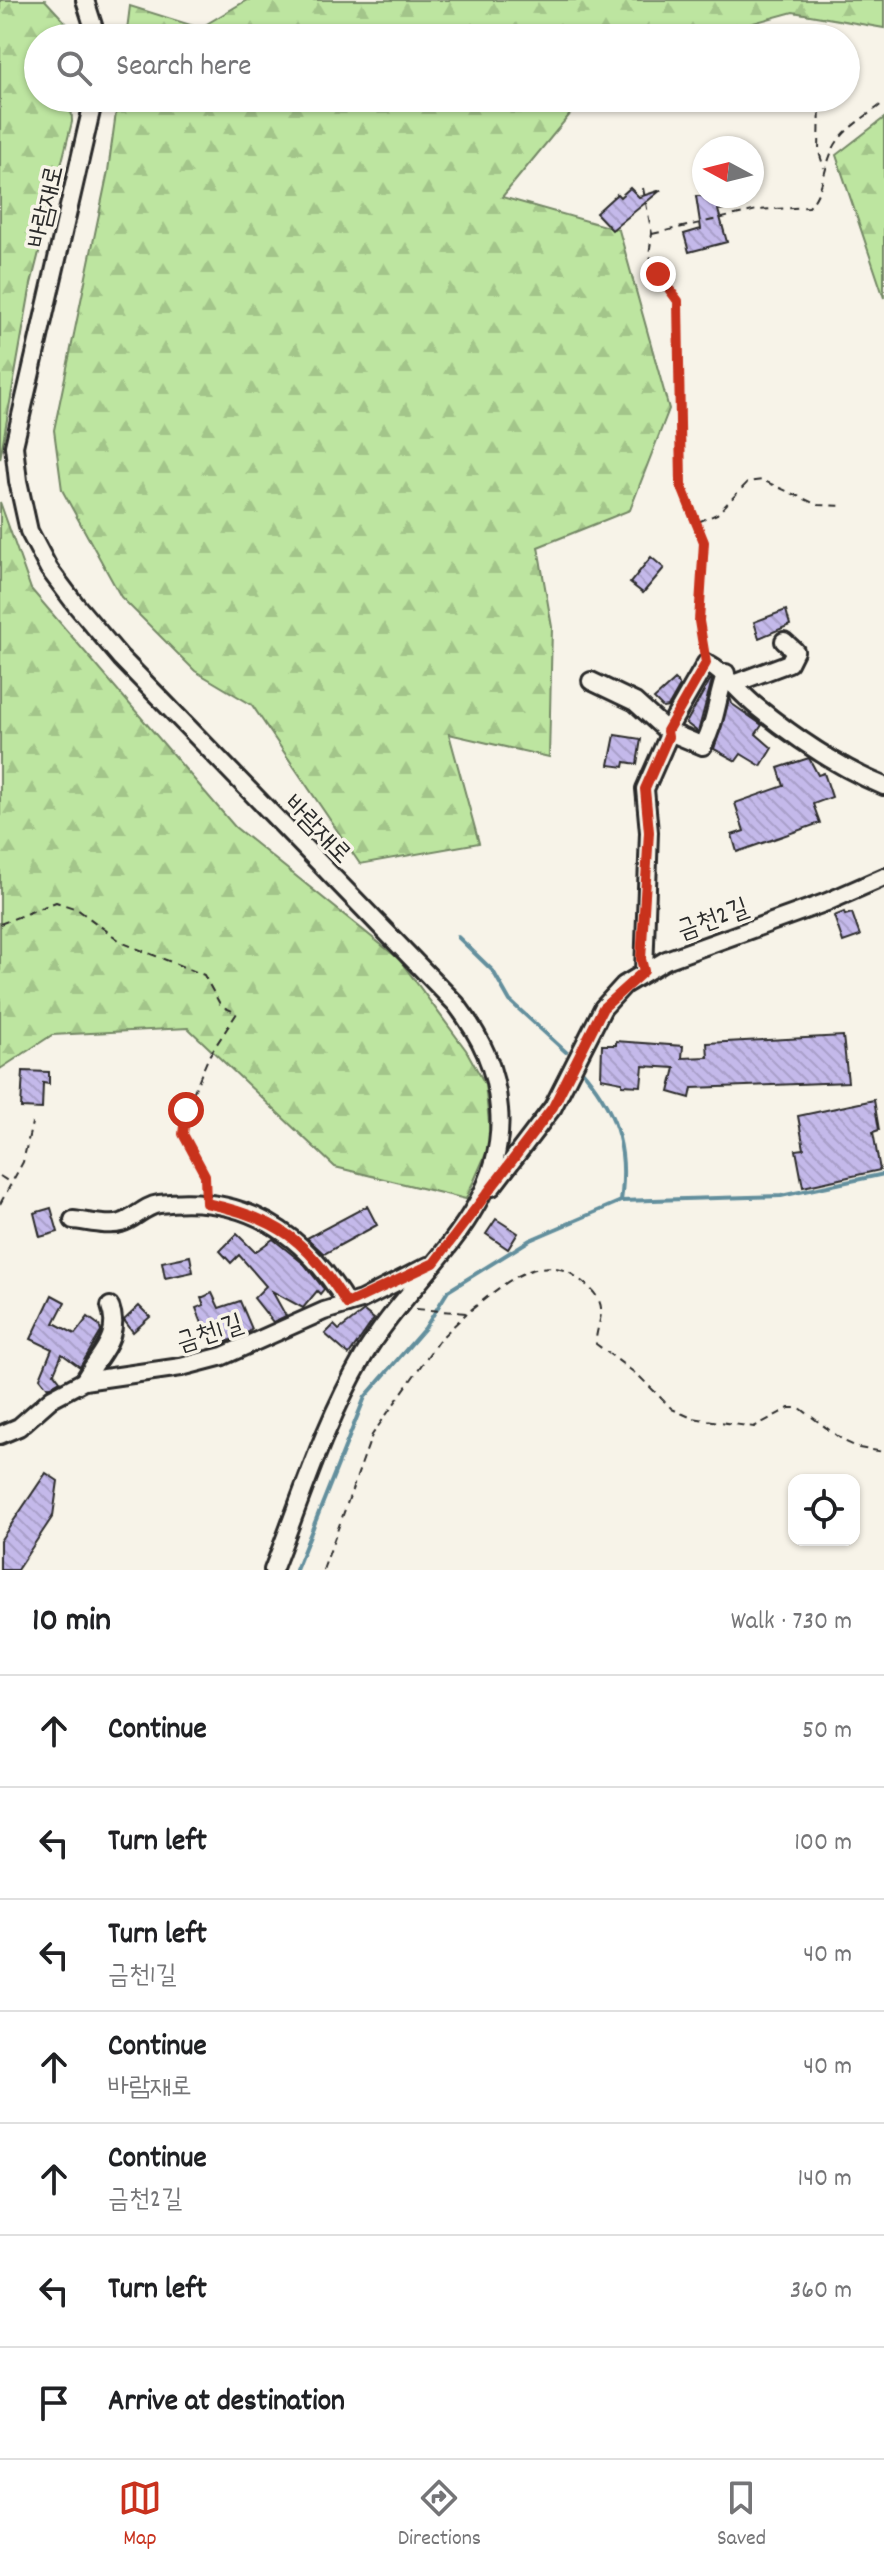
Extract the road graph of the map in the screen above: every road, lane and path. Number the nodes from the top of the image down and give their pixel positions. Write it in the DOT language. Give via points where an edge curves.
graph roads {
  1 [pos="85,0"];
  2 [pos="93,24"];
  3 [pos="884,102"];
  4 [pos="91,112"];
  5 [pos="820,112"];
  6 [pos="824,171"];
  7 [pos="643,188"];
  8 [pos="652,234"];
  9 [pos="843,506"];
  10 [pos="697,523"];
  11 [pos="784,641"];
  12 [pos="706,663"];
  13 [pos="729,679"];
  14 [pos="591,681"];
  15 [pos="667,731"];
  16 [pos="884,786"];
  17 [pos="884,877"];
  18 [pos="0,924"];
  19 [pos="644,971"];
  20 [pos="32,1123"];
  21 [pos="0,1176"];
  22 [pos="10,1182"];
  23 [pos="481,1201"];
  24 [pos="206,1203"];
  25 [pos="0,1204"];
  26 [pos="73,1220"];
  27 [pos="434,1263"];
  28 [pos="347,1304"];
  29 [pos="110,1306"];
  30 [pos="427,1310"];
  31 [pos="467,1313"];
  32 [pos="84,1381"];
  33 [pos="0,1435"];
  34 [pos="884,1452"];
  35 [pos="273,1570"];
  36 [pos="323,1570"];
  1 -- 2 [label="street"];
  3 -- 6 [label="path" via="841,135"];
  4 -- 23 [label="street, 바람재로" via="14,446 29,531 58,581 121,658 471,1025 494,1067 501,1125 498,1153"];
  5 -- 6 [label="path"];
  6 -- 8 [label="path" via="809,207 757,210"];
  7 -- 8 [label="path"];
  8 -- 10 [label="path" via="649,255 678,301 681,485"];
  9 -- 10 [label="path" via="818,505 762,480 748,482 717,514"];
  10 -- 12 [label="path" via="704,542 699,621"];
  11 -- 13 [label="street" via="795,651 789,663"];
  12 -- 13 [label="street"];
  12 -- 15 [label="street"];
  13 -- 15 [label="street" via="716,699 716,722 703,746"];
  13 -- 16 [label="street" via="756,707 858,776"];
  14 -- 15 [label="street" via="635,702"];
  15 -- 19 [label="street" via="645,789 649,832"];
  17 -- 19 [label="street, 금천2길"];
  18 -- 24 [label="path" via="56,902 77,909 123,943 204,975 221,1006 234,1010 237,1017 209,1056 186,1110 183,1134 205,1175"];
  19 -- 23 [label="street, 금천2길" via="603,1008 553,1107"];
  20 -- 22 [label="path" via="23,1162"];
  21 -- 22 [label="path"];
  22 -- 25 [label="path"];
  23 -- 27 [label="street, 바람재로"];
  24 -- 26 [label="street" via="157,1204 120,1224"];
  24 -- 28 [label="street" via="260,1216 280,1227 305,1247"];
  27 -- 28 [label="street, 금천1길"];
  27 -- 35 [label="street, 바람재로" via="363,1356 333,1415"];
  28 -- 32 [label="street, 금천1길" via="223,1356"];
  29 -- 32 [label="street" via="115,1320 109,1344"];
  30 -- 31 [label="path"];
  31 -- 34 [label="path" via="528,1271 555,1265 598,1298 596,1344 672,1409 692,1418 754,1427 789,1408 800,1408 844,1441"];
  31 -- 36 [label="path" via="439,1340 372,1435"];
  32 -- 33 [label="street, 금천1길"];
}
